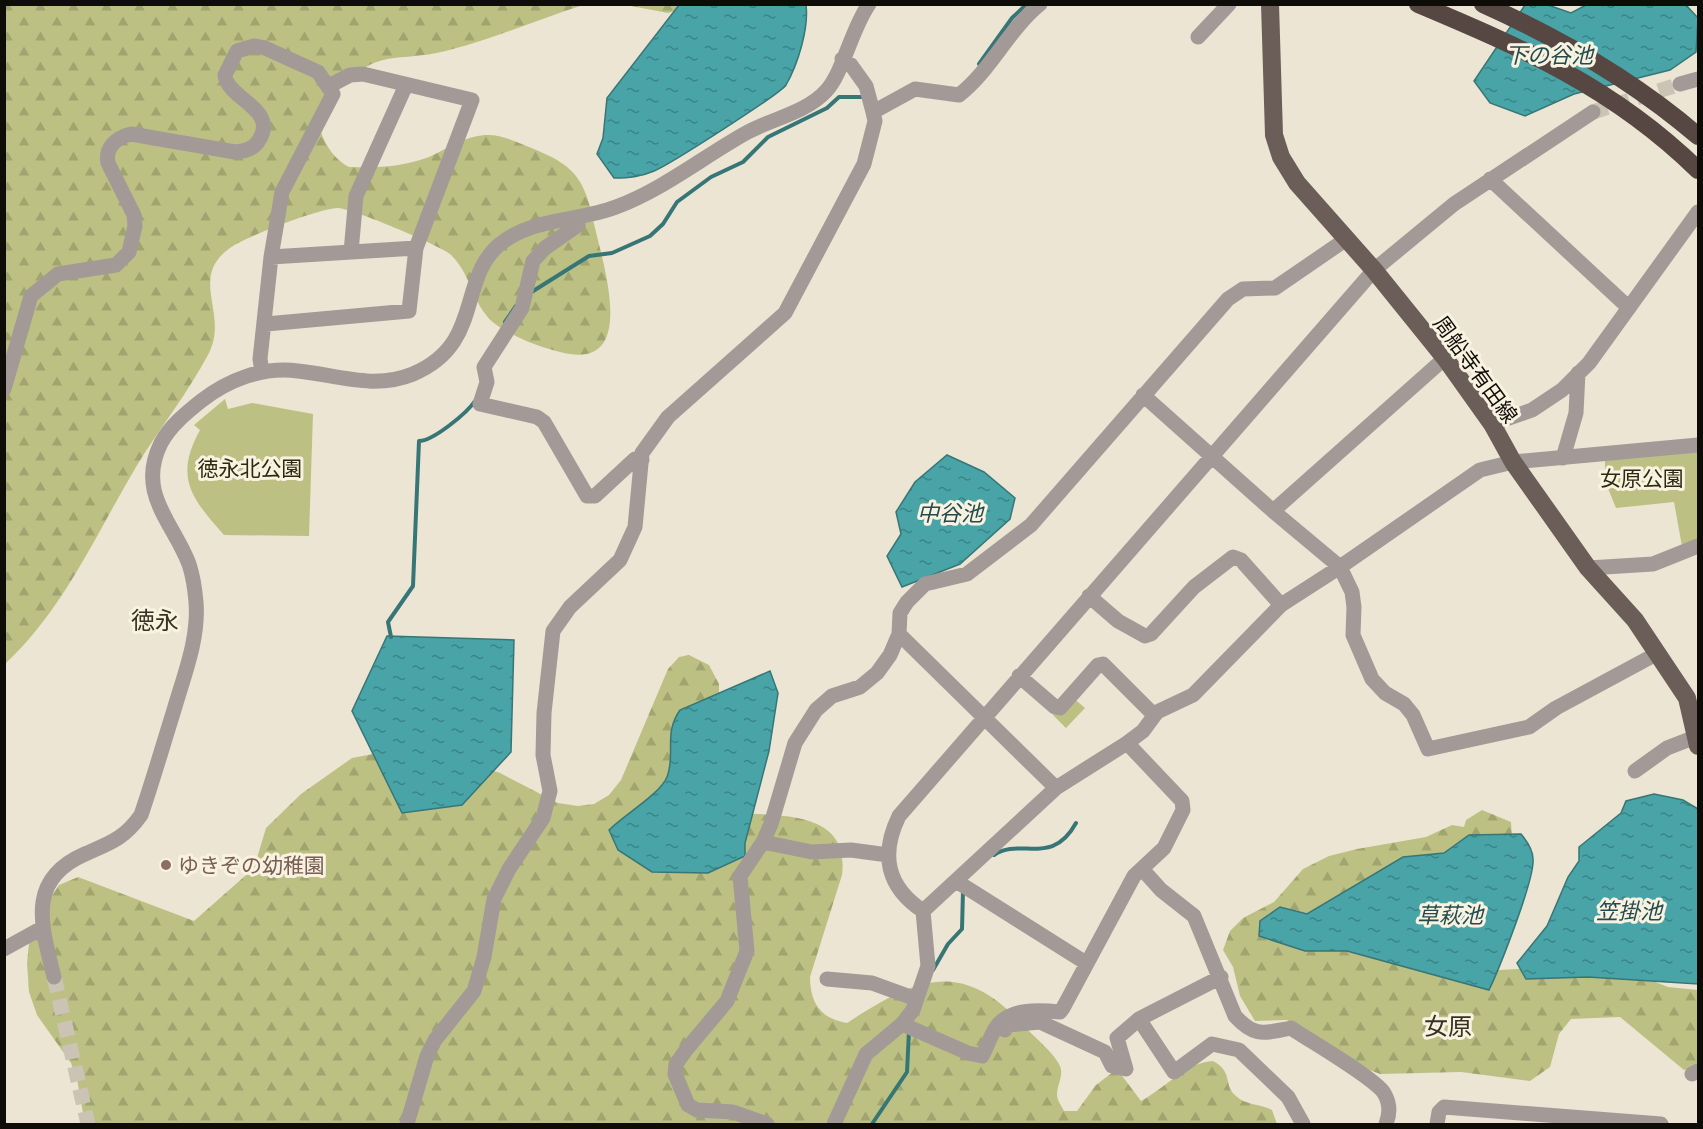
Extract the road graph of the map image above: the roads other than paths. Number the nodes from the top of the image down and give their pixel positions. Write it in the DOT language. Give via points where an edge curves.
graph roads {
  1 [pos="869,4"];
  2 [pos="1040,4"];
  3 [pos="1229,4"];
  4 [pos="1270,4"];
  5 [pos="1418,4"];
  6 [pos="1442,4"];
  7 [pos="1483,4"];
  8 [pos="1508,4"];
  9 [pos="1198,37"];
  10 [pos="842,59"];
  11 [pos="1698,79"];
  12 [pos="1680,84"];
  13 [pos="406,85"];
  14 [pos="329,86"];
  15 [pos="872,109"];
  16 [pos="1593,112"];
  17 [pos="1698,125"];
  18 [pos="1698,136"];
  19 [pos="1698,157"];
  20 [pos="1698,170"];
  21 [pos="1490,179"];
  22 [pos="1698,212"];
  23 [pos="576,218"];
  24 [pos="1345,240"];
  25 [pos="416,248"];
  26 [pos="351,252"];
  27 [pos="271,257"];
  28 [pos="1374,270"];
  29 [pos="1629,308"];
  30 [pos="266,324"];
  31 [pos="1444,358"];
  32 [pos="262,372"];
  33 [pos="1578,373"];
  34 [pos="4,389"];
  35 [pos="1143,395"];
  36 [pos="1492,424"];
  37 [pos="1698,445"];
  38 [pos="1210,456"];
  39 [pos="1563,458"];
  40 [pos="642,460"];
  41 [pos="1513,462"];
  42 [pos="1273,512"];
  43 [pos="1698,546"];
  44 [pos="1340,567"];
  45 [pos="1588,568"];
  46 [pos="1089,596"];
  47 [pos="1281,605"];
  48 [pos="899,634"];
  49 [pos="1658,653"];
  50 [pos="1019,676"];
  51 [pos="1154,715"];
  52 [pos="984,716"];
  53 [pos="1697,732"];
  54 [pos="1127,743"];
  55 [pos="1635,771"];
  56 [pos="1056,788"];
  57 [pos="763,842"];
  58 [pos="888,855"];
  59 [pos="1143,870"];
  60 [pos="956,881"];
  61 [pos="923,911"];
  62 [pos="42,928"];
  63 [pos="4,949"];
  64 [pos="1086,963"];
  65 [pos="54,977"];
  66 [pos="1221,977"];
  67 [pos="826,979"];
  68 [pos="916,999"];
  69 [pos="1139,1019"];
  70 [pos="902,1023"];
  71 [pos="982,1056"];
  72 [pos="1504,1118"];
  73 [pos="1568,1121"];
  74 [pos="1631,1123"];
  75 [pos="407,1125"];
  76 [pos="767,1125"];
  77 [pos="834,1125"];
  78 [pos="1303,1125"];
  79 [pos="1386,1125"];
  80 [pos="1437,1125"];
  81 [pos="1661,1125"];
  1 -- 10 [label="street"];
  2 -- 15 [label="street" via="1022,19 972,86 959,96 915,89"];
  3 -- 9 [label="street"];
  4 -- 24 [label="main road, 周船寺有田線" via="1274,135 1281,157 1297,183"];
  5 -- 20 [label="highway" via="1496,36 1577,77 1642,121"];
  6 -- 19 [label="highway" via="1512,34 1601,82 1641,109"];
  7 -- 18 [label="highway" via="1612,71"];
  8 -- 17 [label="highway" via="1594,50"];
  10 -- 15 [label="street" via="867,91"];
  10 -- 23 [label="street" via="828,90 816,100 747,132 620,206"];
  11 -- 12 [label="street"];
  13 -- 14 [label="street" via="363,74 350,75"];
  13 -- 25 [label="street" via="472,100"];
  13 -- 26 [label="street" via="356,196"];
  14 -- 27 [label="street" via="333,94 282,192"];
  14 -- 34 [label="street" via="318,72 265,48 244,47 232,58 225,75 233,89 261,117 263,132 250,149 235,152 131,134 116,141 107,154 108,163 135,215 129,252 116,265 58,274 31,296"];
  15 -- 40 [label="street" via="874,121 864,164 785,314 668,417 646,444"];
  16 -- 21 [label="street"];
  21 -- 28 [label="street"];
  21 -- 29 [label="street"];
  22 -- 29 [label="street"];
  23 -- 32 [label="street" via="534,224 495,248 478,275 465,324 457,337 418,372 368,382 300,371"];
  23 -- 40 [label="street" via="578,225 533,261 523,301 484,368 487,382 480,404 544,422 586,496 595,496 635,459"];
  24 -- 28 [label="main road, 周船寺有田線"];
  24 -- 35 [label="street" via="1275,288 1236,292"];
  25 -- 26 [label="street"];
  25 -- 30 [label="street" via="409,311"];
  26 -- 27 [label="street"];
  27 -- 30 [label="street"];
  28 -- 31 [label="main road, 周船寺有田線"];
  28 -- 38 [label="street"];
  29 -- 33 [label="street"];
  30 -- 32 [label="street" via="260,359"];
  31 -- 36 [label="main road, 周船寺有田線"];
  31 -- 42 [label="street"];
  32 -- 62 [label="street" via="207,397 180,418 161,445 154,482 156,504 189,564 197,615 192,650 141,815 117,840 69,862 56,874 42,902"];
  33 -- 36 [label="street" via="1562,390 1532,410"];
  33 -- 39 [label="street" via="1576,413"];
  35 -- 38 [label="street"];
  35 -- 48 [label="street" via="1031,525 967,574 926,584 907,602 900,613"];
  36 -- 41 [label="main road, 周船寺有田線"];
  37 -- 39 [label="street"];
  38 -- 42 [label="street"];
  38 -- 46 [label="street"];
  39 -- 41 [label="street"];
  40 -- 75 [label="street" via="634,527 620,560 570,607 553,631 543,713 543,755 550,791 543,818 494,899 474,991 427,1056"];
  41 -- 44 [label="street" via="1480,470"];
  41 -- 45 [label="main road, 周船寺有田線"];
  42 -- 44 [label="street"];
  43 -- 45 [label="street" via="1653,564"];
  44 -- 47 [label="street"];
  44 -- 49 [label="street" via="1352,592 1353,635 1372,679 1413,715 1428,749 1529,728 1556,708"];
  45 -- 49 [label="main road, 周船寺有田線" via="1635,620"];
  46 -- 47 [label="street" via="1118,621 1145,636 1194,587 1233,557 1241,560"];
  46 -- 50 [label="street"];
  47 -- 51 [label="street" via="1193,694"];
  48 -- 52 [label="street"];
  48 -- 57 [label="street" via="877,673 860,687 832,696 816,710 795,743"];
  49 -- 53 [label="main road, 周船寺有田線" via="1688,698"];
  50 -- 51 [label="street" via="1060,708 1102,664"];
  50 -- 52 [label="street"];
  51 -- 54 [label="street" via="1143,731"];
  52 -- 56 [label="street"];
  52 -- 58 [label="street" via="899,816"];
  53 -- 55 [label="street"];
  54 -- 56 [label="street"];
  54 -- 59 [label="street" via="1182,801 1183,810 1164,848"];
  56 -- 60 [label="street"];
  57 -- 58 [label="street" via="812,852 851,850"];
  57 -- 76 [label="street" via="740,876 747,951 727,1001 676,1064 675,1074 688,1105 697,1110 734,1112"];
  58 -- 61 [label="street" via="895,886"];
  59 -- 64 [label="street" via="1134,876"];
  59 -- 66 [label="street" via="1194,916"];
  60 -- 61 [label="street"];
  60 -- 64 [label="street"];
  61 -- 68 [label="street" via="928,966"];
  62 -- 63 [label="street"];
  62 -- 65 [label="street"];
  64 -- 71 [label="street" via="1060,1012 1034,1009 1005,1019 997,1026"];
  66 -- 69 [label="street"];
  66 -- 79 [label="street" via="1235,1016 1244,1026 1258,1034 1291,1028 1382,1091 1389,1103"];
  67 -- 68 [label="street" via="872,983"];
  68 -- 70 [label="street"];
  69 -- 71 [label="street" via="1117,1038 1126,1069 1112,1066 1106,1052 1040,1022 1008,1025 987,1058"];
  69 -- 78 [label="street" via="1174,1072 1212,1044 1239,1050 1287,1096"];
  70 -- 71 [label="street"];
  70 -- 77 [label="street" via="866,1054"];
  72 -- 73 [label="street"];
  72 -- 80 [label="street" via="1444,1107"];
  73 -- 74 [label="street"];
  74 -- 81 [label="street"];
}
